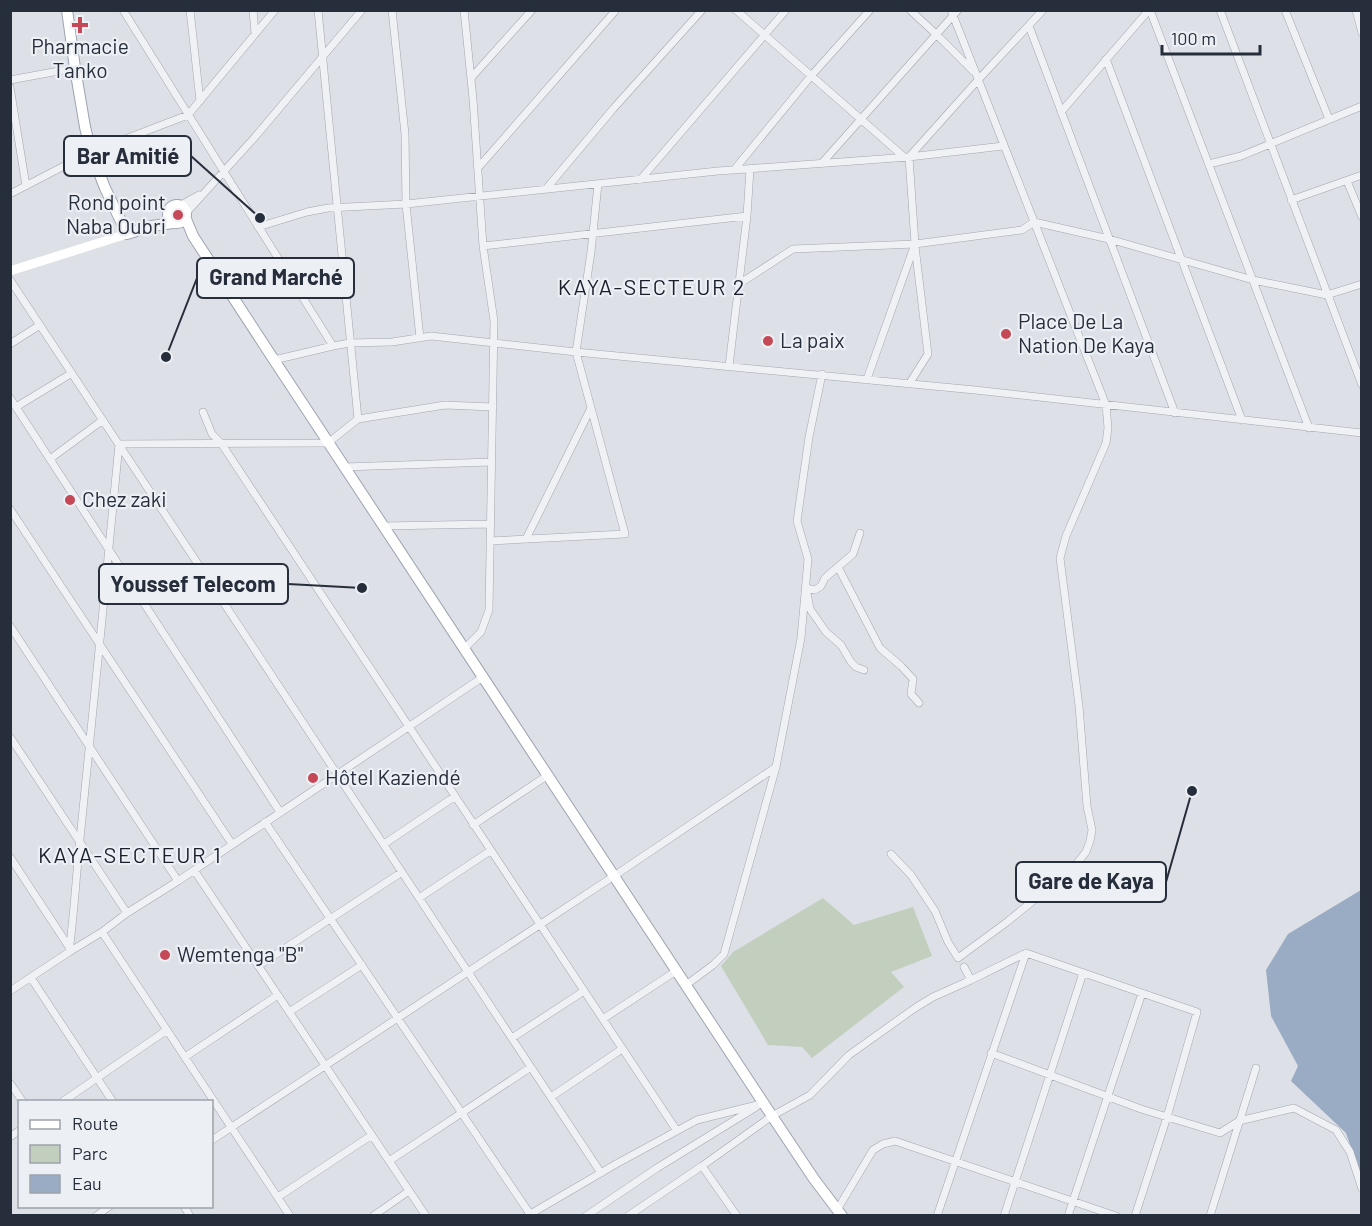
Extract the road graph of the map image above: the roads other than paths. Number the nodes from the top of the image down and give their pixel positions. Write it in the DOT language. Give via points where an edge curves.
graph roads {
  1 [pos="67,10"];
  2 [pos="190,10"];
  3 [pos="253,10"];
  4 [pos="275,10"];
  5 [pos="318,10"];
  6 [pos="362,10"];
  7 [pos="392,10"];
  8 [pos="464,10"];
  9 [pos="532,10"];
  10 [pos="616,10"];
  11 [pos="702,10"];
  12 [pos="736,10"];
  13 [pos="786,10"];
  14 [pos="870,10"];
  15 [pos="910,10"];
  16 [pos="1043,10"];
  17 [pos="1149,10"];
  18 [pos="1220,10"];
  19 [pos="1286,10"];
  20 [pos="1356,10"];
  21 [pos="125,12"];
  22 [pos="954,12"];
  23 [pos="1029,26"];
  24 [pos="1362,33"];
  25 [pos="255,34"];
  26 [pos="764,35"];
  27 [pos="937,35"];
  28 [pos="322,57"];
  29 [pos="1106,60"];
  30 [pos="75,68"];
  31 [pos="811,76"];
  32 [pos="977,77"];
  33 [pos="471,78"];
  34 [pos="10,80"];
  35 [pos="10,87"];
  36 [pos="200,101"];
  37 [pos="1362,106"];
  38 [pos="1061,112"];
  39 [pos="188,115"];
  40 [pos="1329,119"];
  41 [pos="861,120"];
  42 [pos="1270,143"];
  43 [pos="1003,146"];
  44 [pos="91,152"];
  45 [pos="906,157"];
  46 [pos="822,163"];
  47 [pos="1209,164"];
  48 [pos="478,168"];
  49 [pos="750,169"];
  50 [pos="734,170"];
  51 [pos="224,172"];
  52 [pos="1362,176"];
  53 [pos="640,180"];
  54 [pos="1347,181"];
  55 [pos="598,184"];
  56 [pos="26,186"];
  57 [pos="546,189"];
  58 [pos="10,194"];
  59 [pos="480,196"];
  60 [pos="1291,200"];
  61 [pos="406,204"];
  62 [pos="336,208"];
  63 [pos="179,216"];
  64 [pos="747,216"];
  65 [pos="1362,217"];
  66 [pos="1034,222"];
  67 [pos="258,227"];
  68 [pos="593,233"];
  69 [pos="127,234"];
  70 [pos="1109,239"];
  71 [pos="915,244"];
  72 [pos="483,246"];
  73 [pos="1182,260"];
  74 [pos="10,271"];
  75 [pos="1253,279"];
  76 [pos="10,280"];
  77 [pos="739,284"];
  78 [pos="1362,284"];
  79 [pos="1327,295"];
  80 [pos="40,325"];
  81 [pos="420,338"];
  82 [pos="350,343"];
  83 [pos="494,343"];
  84 [pos="10,344"];
  85 [pos="333,346"];
  86 [pos="576,352"];
  87 [pos="274,360"];
  88 [pos="1352,361"];
  89 [pos="1362,362"];
  90 [pos="729,366"];
  91 [pos="72,373"];
  92 [pos="822,375"];
  93 [pos="867,379"];
  94 [pos="911,381"];
  95 [pos="1362,385"];
  96 [pos="10,398"];
  97 [pos="1106,405"];
  98 [pos="16,407"];
  99 [pos="493,407"];
  100 [pos="591,408"];
  101 [pos="203,412"];
  102 [pos="1175,413"];
  103 [pos="103,420"];
  104 [pos="358,420"];
  105 [pos="1242,420"];
  106 [pos="1309,428"];
  107 [pos="1362,433"];
  108 [pos="221,443"];
  109 [pos="328,443"];
  110 [pos="119,444"];
  111 [pos="50,459"];
  112 [pos="491,462"];
  113 [pos="344,467"];
  114 [pos="10,509"];
  115 [pos="490,524"];
  116 [pos="383,526"];
  117 [pos="860,533"];
  118 [pos="526,539"];
  119 [pos="490,541"];
  120 [pos="108,549"];
  121 [pos="838,567"];
  122 [pos="806,588"];
  123 [pos="10,626"];
  124 [pos="99,645"];
  125 [pos="464,649"];
  126 [pos="864,670"];
  127 [pos="483,677"];
  128 [pos="919,703"];
  129 [pos="409,726"];
  130 [pos="10,737"];
  131 [pos="90,748"];
  132 [pos="776,767"];
  133 [pos="337,774"];
  134 [pos="548,776"];
  135 [pos="454,797"];
  136 [pos="280,812"];
  137 [pos="265,822"];
  138 [pos="473,825"];
  139 [pos="80,841"];
  140 [pos="232,844"];
  141 [pos="384,844"];
  142 [pos="490,851"];
  143 [pos="891,854"];
  144 [pos="10,857"];
  145 [pos="194,870"];
  146 [pos="402,872"];
  147 [pos="614,876"];
  148 [pos="178,881"];
  149 [pos="419,898"];
  150 [pos="127,913"];
  151 [pos="330,918"];
  152 [pos="540,925"];
  153 [pos="102,932"];
  154 [pos="69,950"];
  155 [pos="1026,953"];
  156 [pos="362,965"];
  157 [pos="258,966"];
  158 [pos="964,967"];
  159 [pos="676,971"];
  160 [pos="468,972"];
  161 [pos="1083,973"];
  162 [pos="31,978"];
  163 [pos="971,980"];
  164 [pos="686,985"];
  165 [pos="10,991"];
  166 [pos="584,991"];
  167 [pos="1142,993"];
  168 [pos="278,995"];
  169 [pos="289,1012"];
  170 [pos="398,1018"];
  171 [pos="603,1019"];
  172 [pos="167,1030"];
  173 [pos="512,1038"];
  174 [pos="622,1049"];
  175 [pos="991,1053"];
  176 [pos="185,1057"];
  177 [pos="325,1065"];
  178 [pos="531,1067"];
  179 [pos="1256,1068"];
  180 [pos="1050,1075"];
  181 [pos="97,1078"];
  182 [pos="10,1083"];
  183 [pos="551,1097"];
  184 [pos="1107,1097"];
  185 [pos="22,1100"];
  186 [pos="64,1100"];
  187 [pos="112,1100"];
  188 [pos="762,1103"];
  189 [pos="462,1113"];
  190 [pos="772,1116"];
  191 [pos="1167,1117"];
  192 [pos="1239,1122"];
  193 [pos="231,1127"];
  194 [pos="677,1131"];
  195 [pos="372,1134"];
  196 [pos="213,1139"];
  197 [pos="389,1161"];
  198 [pos="955,1161"];
  199 [pos="702,1166"];
  200 [pos="601,1173"];
  201 [pos="1015,1181"];
  202 [pos="1362,1189"];
  203 [pos="409,1191"];
  204 [pos="278,1197"];
  205 [pos="1073,1201"];
  206 [pos="837,1214"];
  207 [pos="290,1215"];
  208 [pos="373,1215"];
  209 [pos="426,1215"];
  210 [pos="528,1215"];
  211 [pos="586,1215"];
  212 [pos="628,1215"];
  213 [pos="736,1215"];
  214 [pos="937,1215"];
  215 [pos="1004,1215"];
  216 [pos="1068,1215"];
  217 [pos="1116,1215"];
  218 [pos="1135,1215"];
  219 [pos="1209,1215"];
  1 -- 30 [label="main road"];
  2 -- 36 [label="street"];
  3 -- 25 [label="street"];
  4 -- 25 [label="street"];
  5 -- 28 [label="street"];
  6 -- 28 [label="street"];
  7 -- 61 [label="street" via="405,134"];
  8 -- 33 [label="street"];
  9 -- 33 [label="street"];
  10 -- 48 [label="street"];
  11 -- 57 [label="street"];
  12 -- 26 [label="street"];
  13 -- 26 [label="street"];
  14 -- 31 [label="street"];
  15 -- 27 [label="street"];
  16 -- 23 [label="street"];
  17 -- 29 [label="street"];
  17 -- 47 [label="street"];
  18 -- 42 [label="street"];
  19 -- 40 [label="street"];
  20 -- 24 [label="street"];
  21 -- 39 [label="street"];
  22 -- 27 [label="street"];
  22 -- 32 [label="street"];
  23 -- 32 [label="street"];
  23 -- 38 [label="street"];
  25 -- 36 [label="street"];
  26 -- 31 [label="street"];
  26 -- 53 [label="street"];
  27 -- 32 [label="street"];
  27 -- 41 [label="street"];
  28 -- 51 [label="street"];
  28 -- 62 [label="street"];
  29 -- 38 [label="street"];
  29 -- 73 [label="street"];
  30 -- 34 [label="street"];
  30 -- 44 [label="main road"];
  31 -- 41 [label="street"];
  31 -- 50 [label="street"];
  32 -- 43 [label="street"];
  32 -- 45 [label="street"];
  33 -- 48 [label="street"];
  35 -- 56 [label="street"];
  36 -- 39 [label="street"];
  37 -- 40 [label="street"];
  38 -- 70 [label="street"];
  39 -- 44 [label="street"];
  39 -- 51 [label="street"];
  40 -- 42 [label="street"];
  41 -- 45 [label="street"];
  41 -- 46 [label="street"];
  42 -- 47 [label="street"];
  42 -- 60 [label="street"];
  43 -- 45 [label="street"];
  43 -- 66 [label="street"];
  44 -- 56 [label="street"];
  44 -- 69 [label="main road"];
  45 -- 46 [label="street"];
  45 -- 71 [label="street"];
  46 -- 49 [label="street"];
  47 -- 75 [label="street"];
  48 -- 59 [label="street"];
  49 -- 50 [label="street"];
  49 -- 64 [label="street"];
  50 -- 53 [label="street"];
  51 -- 63 [label="street"];
  51 -- 67 [label="street"];
  52 -- 54 [label="street"];
  53 -- 55 [label="street"];
  54 -- 60 [label="street"];
  54 -- 65 [label="street"];
  55 -- 57 [label="street"];
  55 -- 68 [label="street"];
  56 -- 58 [label="street"];
  57 -- 59 [label="street"];
  59 -- 61 [label="street"];
  59 -- 72 [label="street"];
  60 -- 79 [label="street"];
  61 -- 62 [label="street"];
  61 -- 81 [label="street"];
  62 -- 67 [label="street"];
  62 -- 82 [label="street"];
  63 -- 69 [label="main road"];
  63 -- 87 [label="main road"];
  64 -- 68 [label="street"];
  64 -- 77 [label="street"];
  66 -- 70 [label="street"];
  66 -- 71 [label="street" via="1022,231"];
  66 -- 97 [label="street"];
  67 -- 85 [label="street"];
  68 -- 72 [label="street"];
  68 -- 86 [label="street"];
  69 -- 74 [label="main road"];
  70 -- 73 [label="street"];
  70 -- 102 [label="street"];
  71 -- 77 [label="street" via="793,249"];
  71 -- 93 [label="street"];
  71 -- 94 [label="street" via="927,354"];
  72 -- 83 [label="street"];
  73 -- 75 [label="street"];
  73 -- 105 [label="street"];
  75 -- 79 [label="street"];
  75 -- 106 [label="street"];
  76 -- 80 [label="street"];
  77 -- 90 [label="street"];
  78 -- 79 [label="street"];
  79 -- 88 [label="street"];
  80 -- 84 [label="street"];
  80 -- 91 [label="street"];
  81 -- 82 [label="street"];
  81 -- 83 [label="street"];
  82 -- 85 [label="street"];
  82 -- 104 [label="street"];
  83 -- 86 [label="street"];
  83 -- 99 [label="street"];
  85 -- 87 [label="street"];
  86 -- 90 [label="street"];
  86 -- 100 [label="street"];
  87 -- 109 [label="main road"];
  88 -- 89 [label="street"];
  88 -- 95 [label="street"];
  90 -- 92 [label="street"];
  91 -- 98 [label="street"];
  91 -- 103 [label="street"];
  92 -- 93 [label="street"];
  92 -- 122 [label="street" via="797,521 808,559"];
  93 -- 97 [label="street"];
  96 -- 98 [label="street"];
  97 -- 102 [label="street"];
  97 -- 143 [label="street" via="1106,443 1060,558 1092,830 1086,852 1073,868 958,958 935,911"];
  98 -- 111 [label="street"];
  99 -- 104 [label="street" via="445,405"];
  99 -- 112 [label="street"];
  100 -- 118 [label="street"];
  100 -- 118 [label="street" via="624,534"];
  101 -- 108 [label="street" via="212,434"];
  102 -- 105 [label="street"];
  103 -- 110 [label="street"];
  103 -- 111 [label="street"];
  104 -- 109 [label="street"];
  105 -- 106 [label="street"];
  106 -- 107 [label="street"];
  108 -- 109 [label="street"];
  108 -- 110 [label="street"];
  108 -- 129 [label="street"];
  109 -- 113 [label="main road"];
  110 -- 120 [label="street"];
  110 -- 133 [label="street"];
  111 -- 120 [label="street"];
  112 -- 113 [label="street"];
  112 -- 115 [label="street"];
  113 -- 116 [label="main road"];
  114 -- 124 [label="street"];
  115 -- 116 [label="street"];
  115 -- 119 [label="street"];
  116 -- 125 [label="main road"];
  117 -- 121 [label="street" via="853,554"];
  118 -- 119 [label="street"];
  119 -- 125 [label="street" via="489,610 481,632"];
  120 -- 124 [label="street"];
  120 -- 136 [label="street"];
  121 -- 122 [label="street" via="815,590"];
  121 -- 128 [label="street" via="880,648 913,679 911,694"];
  122 -- 126 [label="street" via="810,609 826,632 841,645 851,662"];
  122 -- 132 [label="street" via="801,638"];
  123 -- 131 [label="street"];
  124 -- 131 [label="street"];
  124 -- 140 [label="street"];
  125 -- 127 [label="main road"];
  127 -- 129 [label="street"];
  127 -- 134 [label="main road"];
  129 -- 133 [label="street"];
  129 -- 135 [label="street"];
  130 -- 139 [label="street"];
  131 -- 139 [label="street"];
  131 -- 148 [label="street"];
  132 -- 147 [label="street"];
  132 -- 164 [label="street" via="724,954"];
  133 -- 136 [label="street"];
  133 -- 141 [label="street"];
  134 -- 138 [label="street"];
  134 -- 147 [label="main road"];
  135 -- 138 [label="street"];
  135 -- 141 [label="street"];
  136 -- 137 [label="street"];
  137 -- 140 [label="street"];
  137 -- 151 [label="street"];
  138 -- 142 [label="street"];
  139 -- 150 [label="street"];
  139 -- 154 [label="street"];
  140 -- 145 [label="street"];
  141 -- 146 [label="street"];
  142 -- 149 [label="street"];
  142 -- 152 [label="street"];
  144 -- 154 [label="street"];
  145 -- 148 [label="street"];
  145 -- 157 [label="street"];
  146 -- 149 [label="street"];
  146 -- 151 [label="street"];
  147 -- 152 [label="street"];
  147 -- 159 [label="main road"];
  148 -- 150 [label="street"];
  149 -- 160 [label="street"];
  150 -- 153 [label="street"];
  151 -- 156 [label="street"];
  151 -- 157 [label="street"];
  152 -- 160 [label="street"];
  152 -- 166 [label="street"];
  153 -- 154 [label="street"];
  153 -- 172 [label="street"];
  154 -- 162 [label="street"];
  155 -- 161 [label="street"];
  155 -- 163 [label="street"];
  155 -- 175 [label="street"];
  156 -- 169 [label="street"];
  156 -- 170 [label="street"];
  157 -- 168 [label="street"];
  158 -- 163 [label="street"];
  159 -- 164 [label="main road"];
  159 -- 171 [label="street"];
  160 -- 170 [label="street"];
  160 -- 173 [label="street"];
  161 -- 167 [label="street"];
  161 -- 180 [label="street"];
  162 -- 165 [label="street"];
  162 -- 181 [label="street"];
  163 -- 190 [label="street" via="915,1008 849,1055 810,1095"];
  164 -- 188 [label="main road"];
  166 -- 171 [label="street"];
  166 -- 173 [label="street"];
  167 -- 184 [label="street"];
  167 -- 191 [label="street" via="1197,1012"];
  168 -- 169 [label="street"];
  168 -- 176 [label="street"];
  169 -- 177 [label="street"];
  170 -- 177 [label="street"];
  170 -- 189 [label="street"];
  171 -- 174 [label="street"];
  172 -- 176 [label="street"];
  172 -- 181 [label="street"];
  173 -- 178 [label="street"];
  174 -- 183 [label="street"];
  174 -- 194 [label="street"];
  175 -- 180 [label="street"];
  175 -- 198 [label="street"];
  176 -- 193 [label="street"];
  177 -- 193 [label="street"];
  177 -- 195 [label="street"];
  178 -- 183 [label="street"];
  178 -- 189 [label="street"];
  179 -- 192 [label="street"];
  180 -- 184 [label="street"];
  180 -- 201 [label="street"];
  181 -- 186 [label="street"];
  181 -- 187 [label="street"];
  182 -- 185 [label="street"];
  183 -- 200 [label="street"];
  184 -- 191 [label="street"];
  184 -- 205 [label="street"];
  188 -- 190 [label="main road"];
  188 -- 194 [label="street" via="697,1120"];
  188 -- 211 [label="street"];
  189 -- 197 [label="street"];
  189 -- 210 [label="street"];
  190 -- 199 [label="street"];
  190 -- 206 [label="main road"];
  191 -- 192 [label="street" via="1221,1132"];
  191 -- 218 [label="street"];
  192 -- 202 [label="street" via="1294,1108 1336,1130 1350,1152"];
  192 -- 219 [label="street"];
  193 -- 196 [label="street"];
  193 -- 204 [label="street"];
  194 -- 200 [label="street"];
  195 -- 197 [label="street"];
  195 -- 204 [label="street"];
  197 -- 203 [label="street"];
  198 -- 201 [label="street"];
  198 -- 206 [label="street" via="895,1141 884,1144 873,1150"];
  198 -- 214 [label="street"];
  199 -- 212 [label="street"];
  199 -- 213 [label="street"];
  200 -- 210 [label="street"];
  201 -- 205 [label="street"];
  201 -- 215 [label="street"];
  203 -- 208 [label="street"];
  203 -- 209 [label="street"];
  204 -- 207 [label="street"];
  205 -- 216 [label="street"];
  205 -- 217 [label="street"];
}
